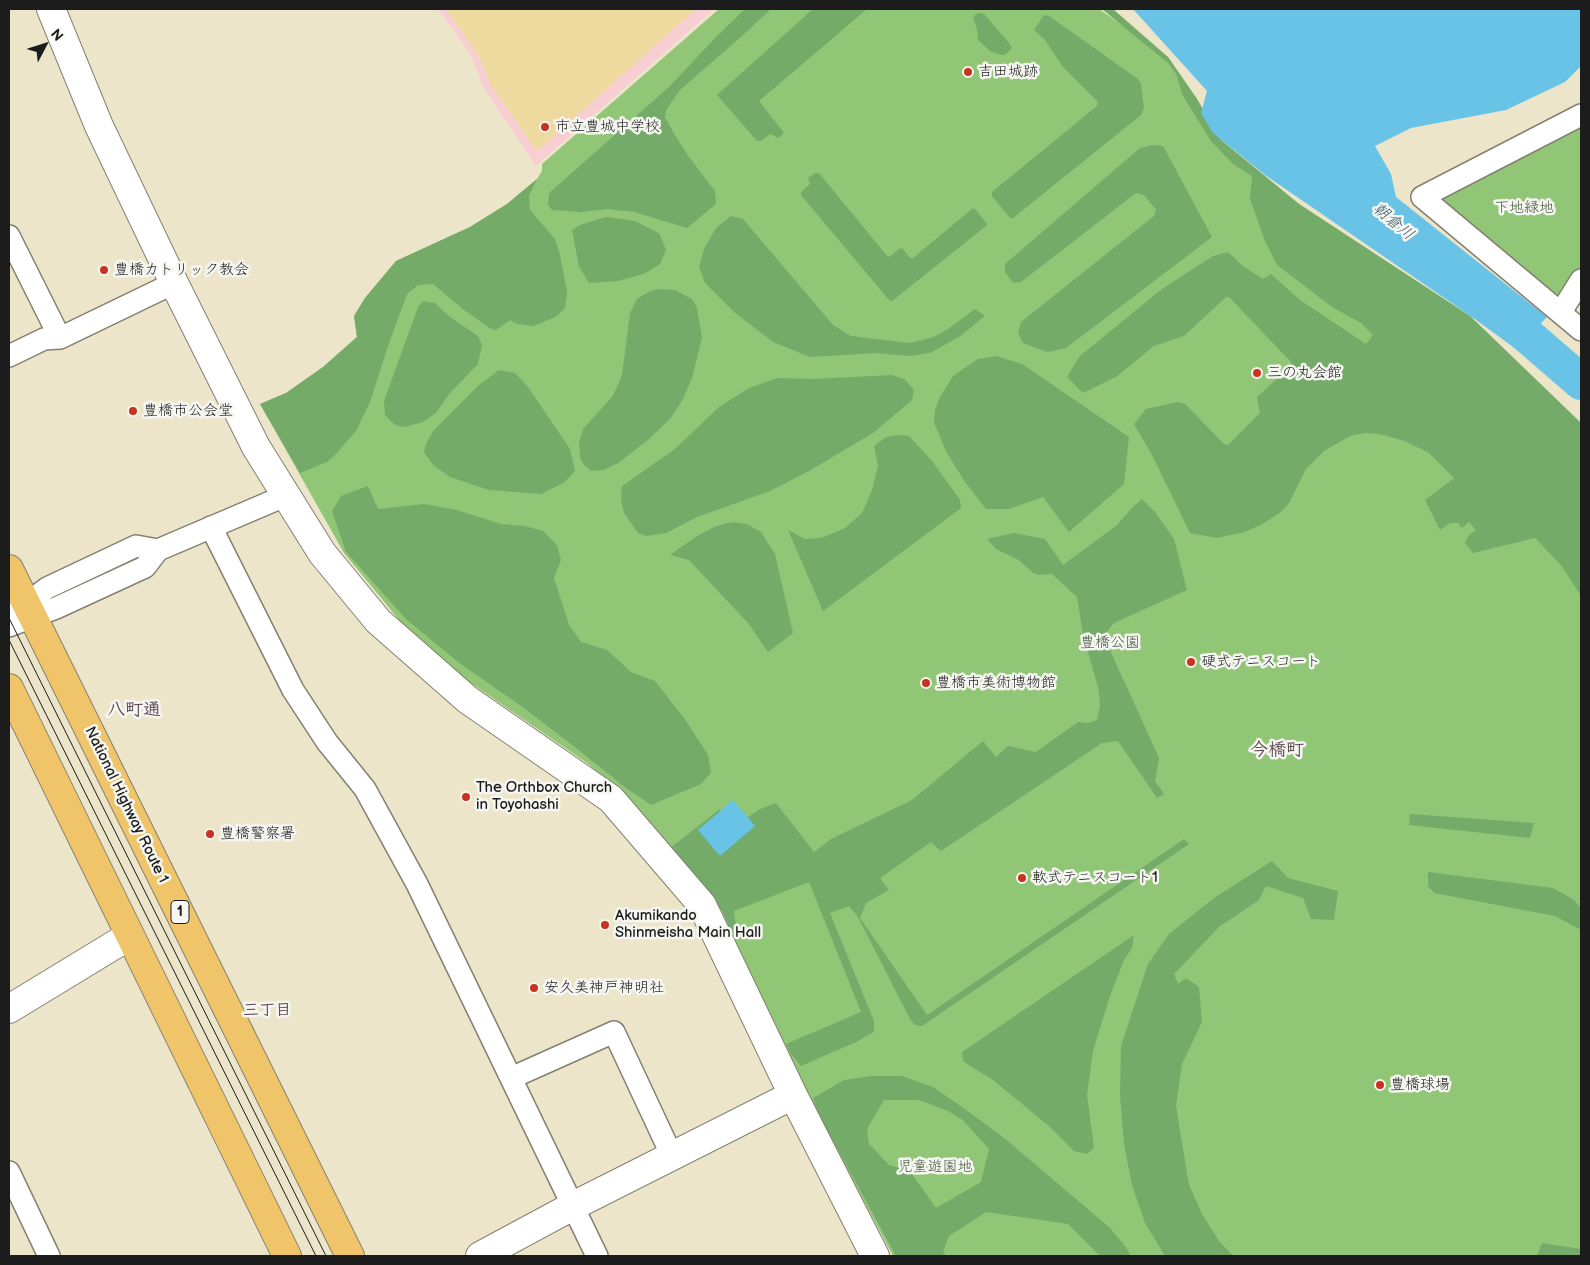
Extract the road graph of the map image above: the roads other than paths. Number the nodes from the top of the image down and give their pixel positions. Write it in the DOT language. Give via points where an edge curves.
graph roads {
  1 [pos="51,9"];
  2 [pos="1581,115"];
  3 [pos="9,236"];
  4 [pos="1581,280"];
  5 [pos="174,283"];
  6 [pos="1561,312"];
  7 [pos="1581,330"];
  8 [pos="60,338"];
  9 [pos="9,356"];
  10 [pos="9,372"];
  11 [pos="287,495"];
  12 [pos="211,527"];
  13 [pos="9,568"];
  14 [pos="19,616"];
  15 [pos="9,688"];
  16 [pos="129,936"];
  17 [pos="9,1009"];
  18 [pos="512,1078"];
  19 [pos="793,1095"];
  20 [pos="672,1156"];
  21 [pos="9,1172"];
  22 [pos="573,1206"];
  23 [pos="49,1256"];
  24 [pos="287,1256"];
  25 [pos="350,1256"];
  26 [pos="480,1256"];
  27 [pos="597,1256"];
  28 [pos="875,1256"];
  1 -- 5 [label="street" via="99,126"];
  2 -- 6 [label="street" via="1422,197"];
  3 -- 8 [label="street"];
  4 -- 6 [label="street"];
  5 -- 8 [label="street"];
  5 -- 11 [label="street" via="256,447"];
  6 -- 7 [label="street"];
  8 -- 9 [label="street" via="44,339"];
  8 -- 10 [label="street" via="50,350"];
  11 -- 12 [label="street"];
  11 -- 19 [label="street" via="322,553 378,621 468,700 611,799 702,905"];
  12 -- 14 [label="street" via="158,550 136,546 47,588"];
  12 -- 18 [label="street" via="294,690 327,742 365,789 418,884"];
  13 -- 14 [label="highway, National Highway Route 1 / 1"];
  14 -- 25 [label="highway, National Highway Route 1 / 1"];
  15 -- 16 [label="highway"];
  16 -- 17 [label="street"];
  16 -- 24 [label="highway"];
  18 -- 20 [label="street" via="614,1032"];
  18 -- 22 [label="street"];
  19 -- 20 [label="street"];
  19 -- 28 [label="street"];
  20 -- 22 [label="street"];
  21 -- 23 [label="street"];
  22 -- 26 [label="street"];
  22 -- 27 [label="street"];
}
